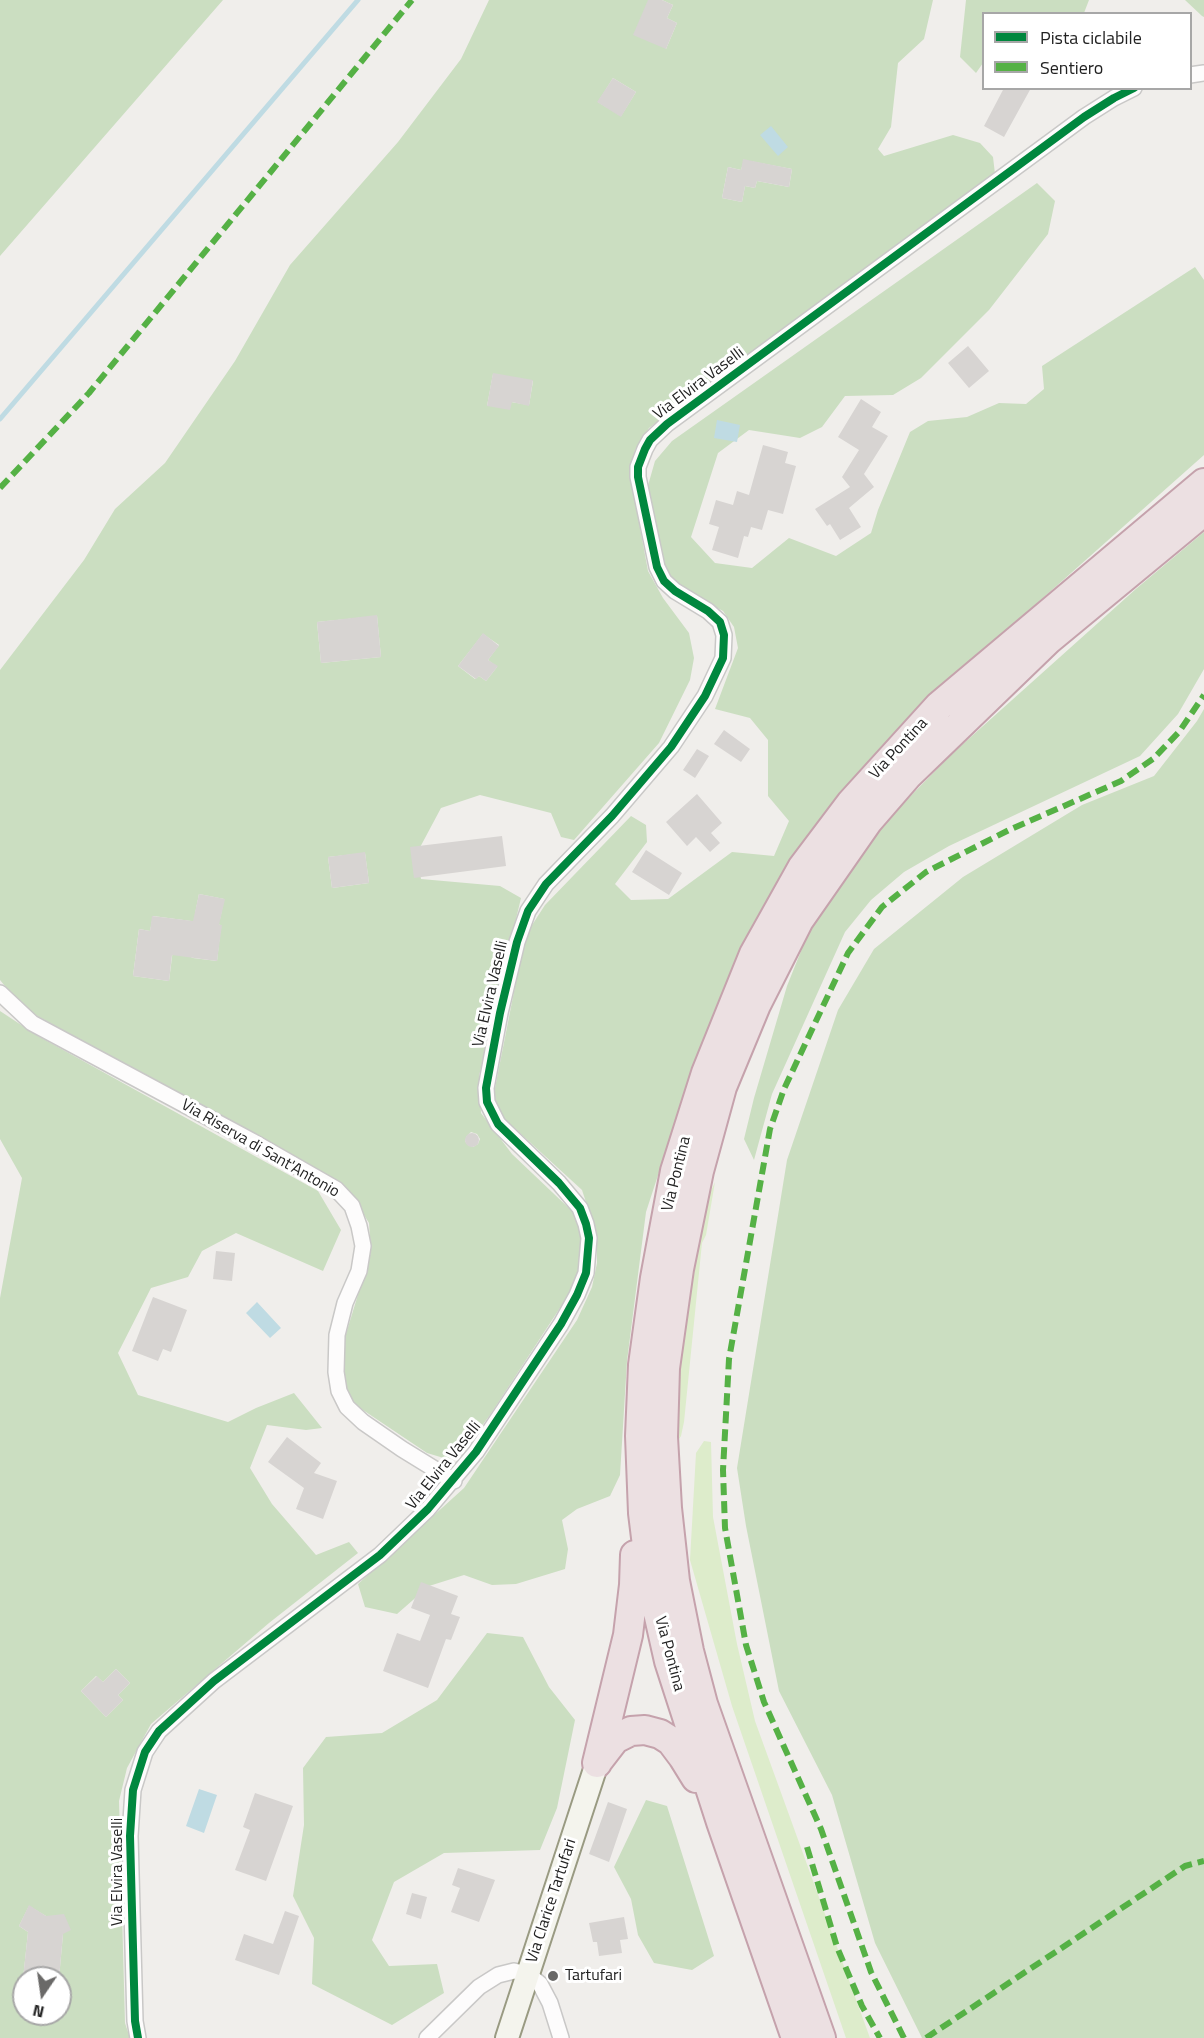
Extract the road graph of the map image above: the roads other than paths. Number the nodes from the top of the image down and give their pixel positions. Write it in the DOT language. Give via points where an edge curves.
graph roads {
  1 [pos="1130,90"];
  2 [pos="1204,483"];
  3 [pos="1204,511"];
  4 [pos="0,993"];
  5 [pos="640,1436"];
  6 [pos="454,1481"];
  7 [pos="597,1763"];
  8 [pos="721,1821"];
  9 [pos="528,1974"];
  10 [pos="138,2038"];
  11 [pos="427,2038"];
  12 [pos="507,2038"];
  13 [pos="561,2038"];
  14 [pos="796,2038"];
  15 [pos="821,2038"];
  1 -- 6 [label="street, Via Elvira Vaselli" via="1084,117 676,417 645,449 638,477 657,567 669,586 720,622 723,658 705,696 671,747 546,884 521,930 494,1039 487,1102 498,1124 576,1202 589,1233 589,1259 584,1280 561,1324"];
  2 -- 5 [label="highway, Via Pontina" via="939,706 851,802 802,868 754,954 706,1073 675,1171 643,1365"];
  3 -- 15 [label="highway, Via Pontina" via="1048,640 907,776 868,821 799,920 756,1005 722,1087 699,1172 679,1269 665,1368 663,1437 675,1581 704,1704"];
  4 -- 6 [label="street, Via Riserva di Sant'Antonio" via="32,1023 336,1189 352,1206 363,1246 338,1335 339,1391 347,1407 363,1422"];
  5 -- 7 [label="highway" via="633,1507 632,1602 623,1658"];
  5 -- 8 [label="highway, Via Pontina" via="643,1513 652,1587 669,1661"];
  6 -- 10 [label="street, Via Elvira Vaselli" via="380,1555 214,1681 159,1731 145,1752 133,1791 130,1836"];
  7 -- 8 [label="highway" via="609,1745 622,1735 640,1729 660,1734 683,1756"];
  7 -- 9 [label="street, Via Clarice Tartufari"];
  8 -- 14 [label="highway, Via Pontina"];
  9 -- 11 [label="street" via="504,1972 492,1978"];
  9 -- 12 [label="street, Via Clarice Tartufari"];
  9 -- 13 [label="street" via="543,1989"];
}
